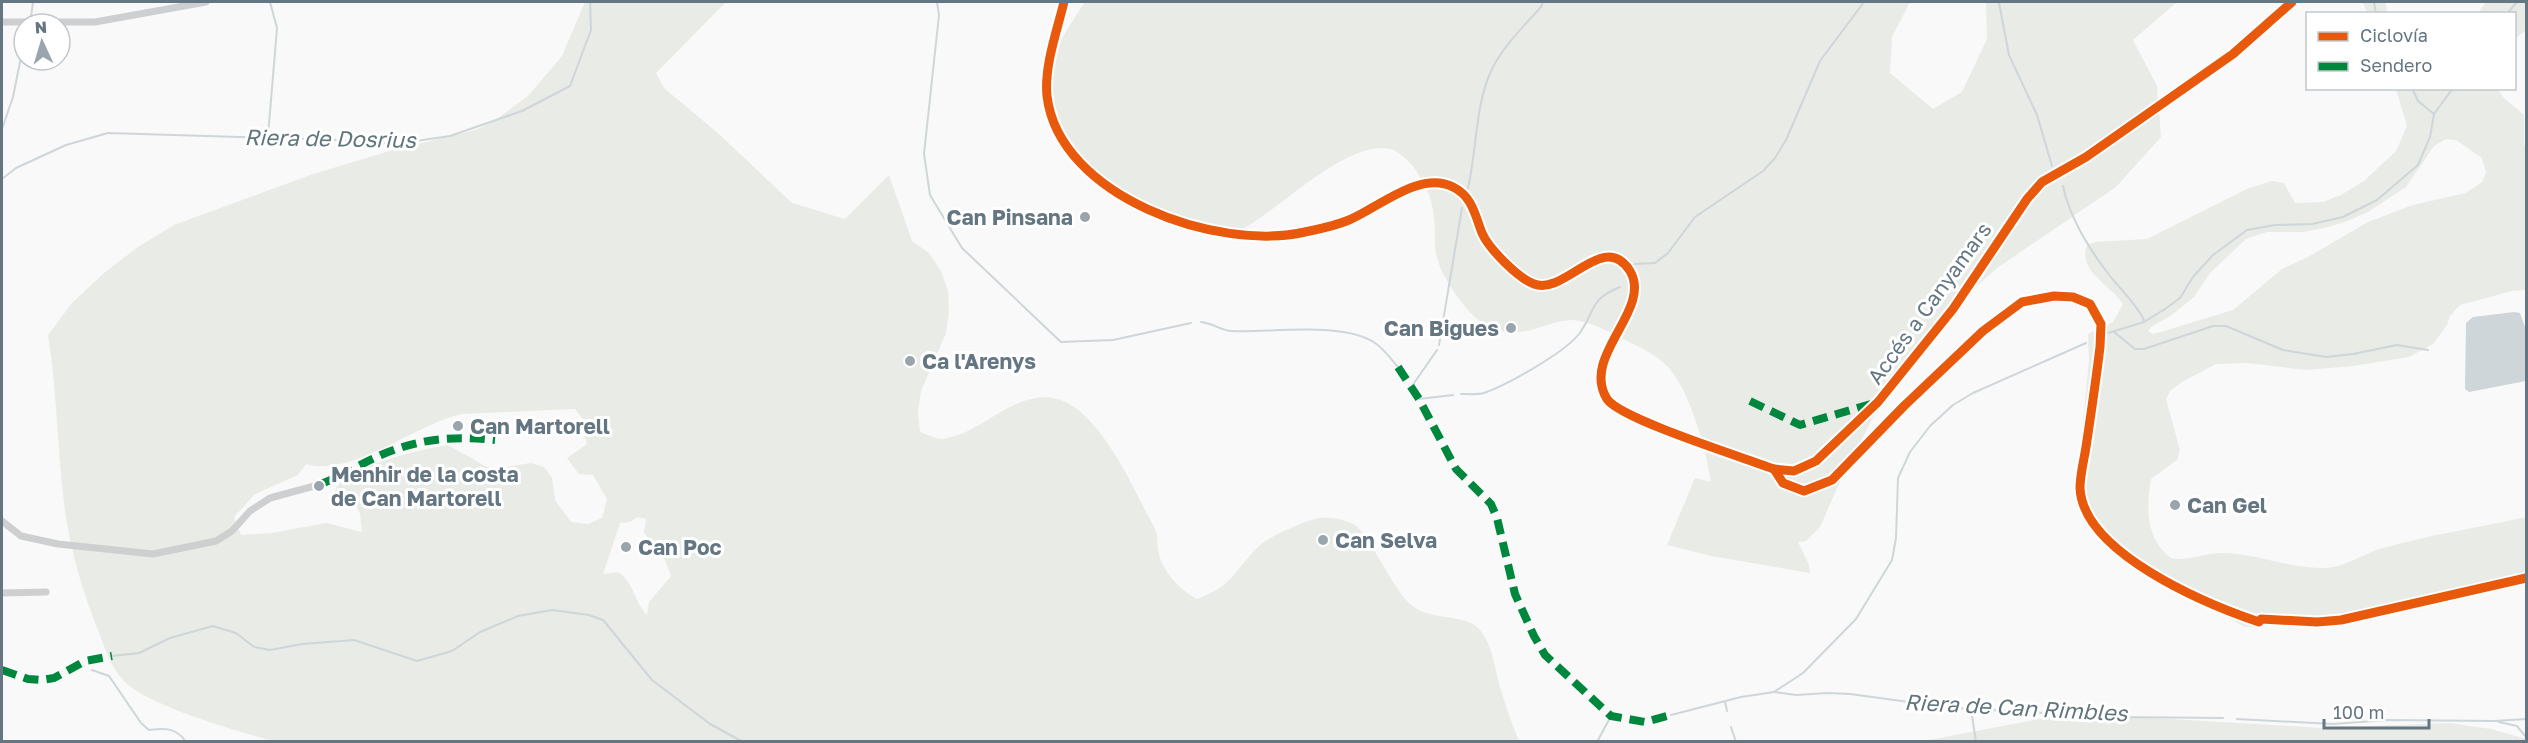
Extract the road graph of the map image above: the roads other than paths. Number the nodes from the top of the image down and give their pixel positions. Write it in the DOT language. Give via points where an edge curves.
graph roads {
  1 [pos="206,2"];
  2 [pos="1064,2"];
  3 [pos="2292,2"];
  4 [pos="2,22"];
  5 [pos="1774,469"];
  6 [pos="318,485"];
  7 [pos="2,521"];
  8 [pos="2526,578"];
  9 [pos="46,592"];
  10 [pos="2,593"];
  1 -- 4 [label="street" via="95,22"];
  2 -- 5 [label="street, Accés a Canyamars" via="1048,74 1047,96 1055,126 1070,152 1123,196 1211,231 1256,236 1302,233 1348,220 1423,183 1433,181 1451,186 1473,206 1486,240 1506,263 1534,284 1553,285 1598,259 1618,260 1630,271 1634,283 1630,308 1602,369 1602,384 1612,405 1640,420"];
  3 -- 5 [label="street, Accés a Canyamars" via="2233,54 2086,157 2042,182 1953,309 1878,402 1816,462 1794,471"];
  5 -- 8 [label="street" via="1784,483 1804,491 1832,480 2001,315 2022,302 2073,297 2090,304 2101,324 2080,488 2087,512 2114,549 2157,577 2259,622 2317,622 2364,615"];
  6 -- 7 [label="street" via="270,498 216,541 153,554 21,536"];
  9 -- 10 [label="street"];
}
